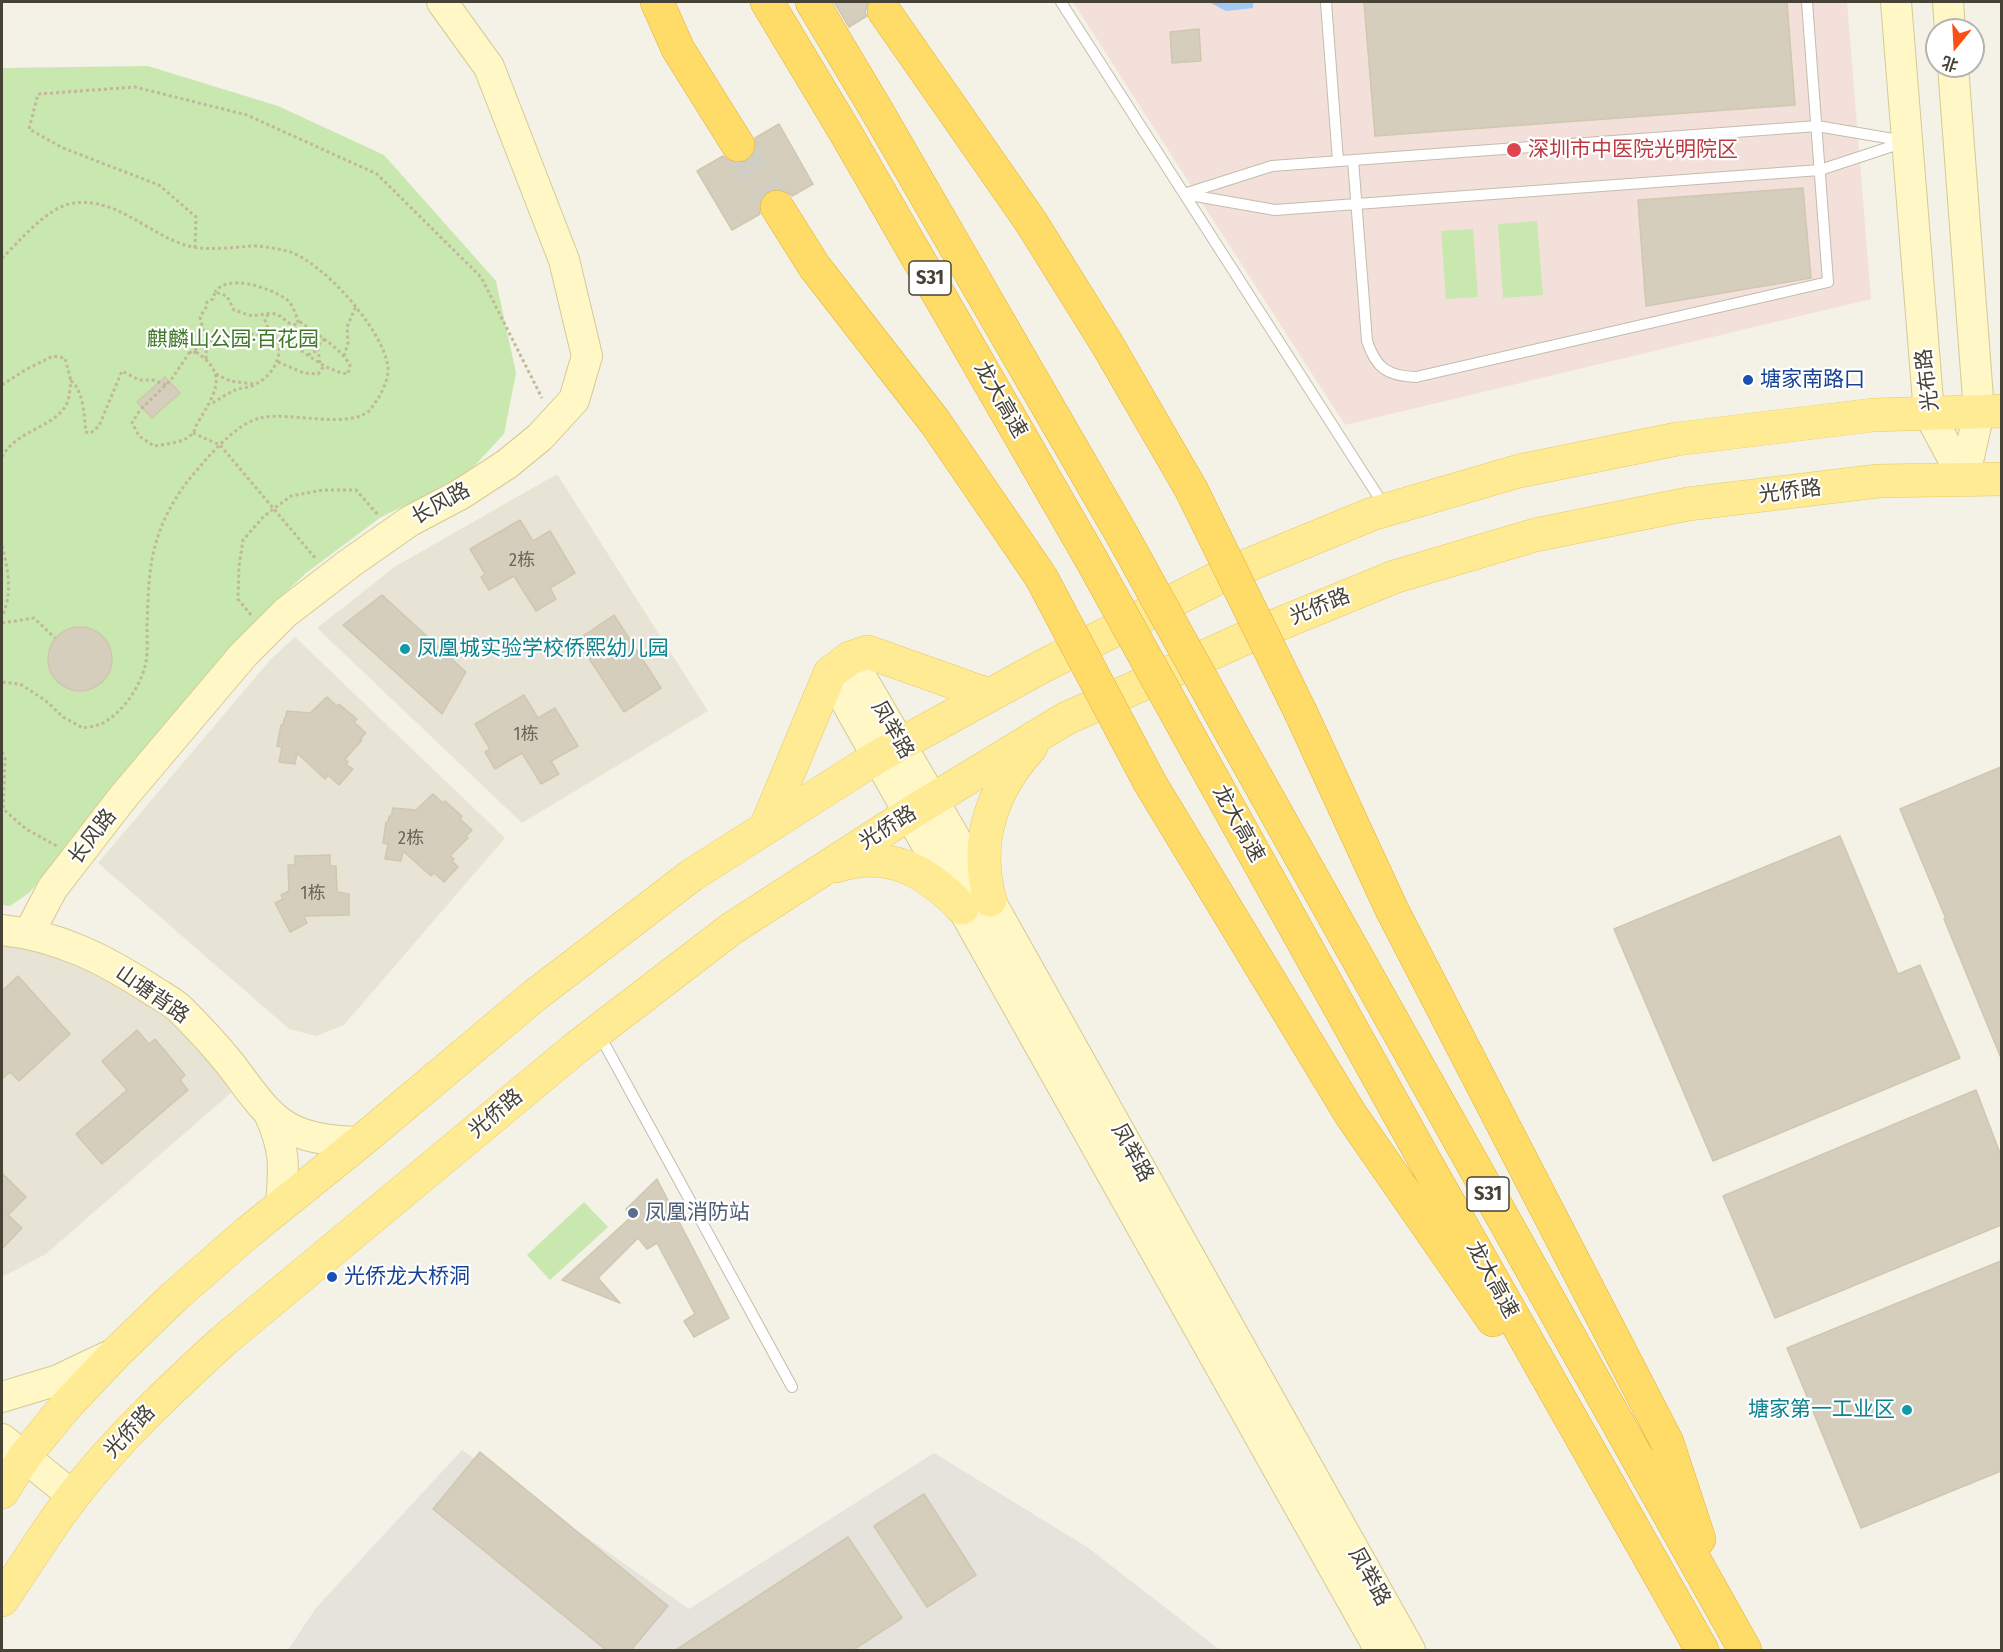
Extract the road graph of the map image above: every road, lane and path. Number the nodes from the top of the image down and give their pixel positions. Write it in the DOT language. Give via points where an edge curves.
graph roads {
  1 [pos="442,2"];
  2 [pos="657,2"];
  3 [pos="767,2"];
  4 [pos="812,2"];
  5 [pos="1061,2"];
  6 [pos="1326,2"];
  7 [pos="1807,2"];
  8 [pos="1896,2"];
  9 [pos="1948,2"];
  10 [pos="884,11"];
  11 [pos="1949,18"];
  12 [pos="1954,78"];
  13 [pos="1817,126"];
  14 [pos="1907,142"];
  15 [pos="738,145"];
  16 [pos="1353,160"];
  17 [pos="1338,161"];
  18 [pos="1820,170"];
  19 [pos="1184,194"];
  20 [pos="1356,204"];
  21 [pos="777,207"];
  22 [pos="195,248"];
  23 [pos="2,258"];
  24 [pos="215,292"];
  25 [pos="356,306"];
  26 [pos="268,315"];
  27 [pos="298,320"];
  28 [pos="316,332"];
  29 [pos="205,337"];
  30 [pos="271,337"];
  31 [pos="216,339"];
  32 [pos="326,339"];
  33 [pos="278,340"];
  34 [pos="320,342"];
  35 [pos="291,344"];
  36 [pos="280,347"];
  37 [pos="318,350"];
  38 [pos="189,353"];
  39 [pos="308,355"];
  40 [pos="344,356"];
  41 [pos="206,359"];
  42 [pos="278,362"];
  43 [pos="322,364"];
  44 [pos="216,374"];
  45 [pos="71,381"];
  46 [pos="255,384"];
  47 [pos="2,385"];
  48 [pos="166,385"];
  49 [pos="209,405"];
  50 [pos="1990,411"];
  51 [pos="1929,414"];
  52 [pos="554,421"];
  53 [pos="193,433"];
  54 [pos="220,445"];
  55 [pos="2,457"];
  56 [pos="2001,479"];
  57 [pos="1964,480"];
  58 [pos="274,509"];
  59 [pos="1386,510"];
  60 [pos="394,533"];
  61 [pos="2,546"];
  62 [pos="331,578"];
  63 [pos="2,616"];
  64 [pos="2,623"];
  65 [pos="265,633"];
  66 [pos="55,638"];
  67 [pos="840,666"];
  68 [pos="2,682"];
  69 [pos="989,695"];
  70 [pos="1052,727"];
  71 [pos="889,750"];
  72 [pos="2,752"];
  73 [pos="921,807"];
  74 [pos="766,827"];
  75 [pos="77,857"];
  76 [pos="820,871"];
  77 [pos="976,904"];
  78 [pos="15,932"];
  79 [pos="597,1031"];
  80 [pos="269,1113"];
  81 [pos="360,1142"];
  82 [pos="281,1206"];
  83 [pos="116,1353"];
  84 [pos="792,1387"];
  85 [pos="2,1396"];
  86 [pos="13,1447"];
  87 [pos="2,1492"];
  88 [pos="73,1496"];
  89 [pos="1643,1547"];
  90 [pos="2,1600"];
  91 [pos="1725,1614"];
  92 [pos="1380,1650"];
  93 [pos="1410,1650"];
  94 [pos="1702,1650"];
  95 [pos="1745,1650"];
  1 -- 52 [label="street, 长风路" via="489,67 564,260 587,356 574,400"];
  2 -- 15 [label="highway" via="678,49"];
  3 -- 89 [label="highway, 龙大高速 / S31, bridge" via="1090,557"];
  4 -- 91 [label="highway, 龙大高速 / S31, bridge" via="1122,535"];
  5 -- 19 [label="lane"];
  6 -- 17 [label="lane"];
  7 -- 13 [label="lane"];
  8 -- 14 [label="street, 光布路"];
  9 -- 11 [label="street"];
  10 -- 91 [label="highway, bridge" via="1031,222 1191,489 1392,910 1667,1442"];
  12 -- 50 [label="street"];
  13 -- 14 [label="lane"];
  13 -- 16 [label="lane"];
  13 -- 18 [label="lane"];
  14 -- 18 [label="lane"];
  14 -- 51 [label="street, 光布路"];
  16 -- 17 [label="lane"];
  16 -- 20 [label="lane"];
  17 -- 19 [label="lane" via="1272,166"];
  18 -- 20 [label="lane"];
  18 -- 20 [label="lane" via="1828,282 1416,376 1399,376 1372,357 1367,341"];
  19 -- 20 [label="lane" via="1275,210"];
  19 -- 59 [label="lane"];
  21 -- 89 [label="highway, bridge" via="814,266 935,422 1041,577 1150,783 1351,1115 1518,1356"];
  22 -- 23 [label="path" via="119,210 97,203 72,203 53,210"];
  22 -- 25 [label="path" via="255,246 288,251 315,266"];
  22 -- 52 [label="path" via="196,217 159,185 63,148 29,129 38,94 135,87 247,115 377,174 481,277"];
  24 -- 26 [label="path" via="227,296 234,309 252,316"];
  24 -- 27 [label="path" via="218,287 235,282 249,284 285,298"];
  24 -- 29 [label="path" via="200,317"];
  25 -- 40 [label="path" via="347,327"];
  25 -- 54 [label="path" via="380,342 388,369 383,390 369,411 348,419 284,415 258,418"];
  26 -- 27 [label="path" via="280,316 289,323 297,324"];
  26 -- 30 [label="path" via="265,320"];
  27 -- 28 [label="path"];
  28 -- 32 [label="path"];
  28 -- 34 [label="path"];
  29 -- 31 [label="path"];
  29 -- 38 [label="path" via="202,346"];
  30 -- 31 [label="path" via="238,334"];
  30 -- 33 [label="path"];
  31 -- 41 [label="path" via="207,347"];
  32 -- 34 [label="path"];
  32 -- 40 [label="path"];
  33 -- 35 [label="path"];
  33 -- 36 [label="path"];
  34 -- 37 [label="path"];
  35 -- 36 [label="path"];
  35 -- 39 [label="path"];
  36 -- 42 [label="path"];
  37 -- 39 [label="path"];
  37 -- 43 [label="path"];
  38 -- 41 [label="path" via="196,352"];
  38 -- 48 [label="path"];
  39 -- 43 [label="path"];
  40 -- 43 [label="path" via="350,365 348,374"];
  41 -- 44 [label="path"];
  42 -- 43 [label="path" via="304,373 318,374"];
  42 -- 46 [label="path"];
  44 -- 46 [label="path" via="230,381"];
  44 -- 49 [label="path" via="218,381"];
  45 -- 47 [label="path" via="65,358 53,356"];
  45 -- 48 [label="path" via="80,396 86,432 99,426 122,371 139,380"];
  45 -- 55 [label="path" via="68,402 55,419 15,440"];
  46 -- 49 [label="path"];
  48 -- 53 [label="path" via="132,423 139,436 154,446 179,442"];
  49 -- 53 [label="path"];
  50 -- 51 [label="main road"];
  50 -- 57 [label="street"];
  51 -- 57 [label="street, 光布路"];
  51 -- 59 [label="main road" via="1873,415 1677,439 1519,471"];
  52 -- 60 [label="street, 长风路" via="507,464"];
  53 -- 54 [label="path"];
  54 -- 58 [label="path"];
  54 -- 68 [label="path" via="190,478 158,534 147,608 146,661 139,682 124,705 101,724 83,728 20,684"];
  56 -- 57 [label="main road, 光侨路"];
  57 -- 70 [label="main road, 光侨路" via="1878,481 1688,504 1535,535 1394,577 1250,636"];
  58 -- 60 [label="path" via="291,496 323,490 356,490"];
  58 -- 62 [label="path"];
  58 -- 65 [label="path" via="243,540 239,566 238,599"];
  59 -- 69 [label="main road" via="1224,575"];
  60 -- 62 [label="street, 长风路"];
  61 -- 63 [label="path" via="9,595"];
  62 -- 65 [label="street, 长风路"];
  64 -- 66 [label="path" via="34,618"];
  65 -- 75 [label="street, 长风路" via="123,797"];
  67 -- 69 [label="main road" via="868,652"];
  67 -- 71 [label="street, 凤举路"];
  67 -- 74 [label="main road"];
  69 -- 71 [label="main road"];
  70 -- 73 [label="main road, 光侨路"];
  70 -- 77 [label="main road" via="1024,754 1000,792 986,831 985,883"];
  71 -- 73 [label="street, 凤举路"];
  71 -- 74 [label="main road"];
  72 -- 75 [label="path" via="3,809 26,829"];
  73 -- 76 [label="main road, 光侨路"];
  73 -- 77 [label="street, 凤举路"];
  74 -- 81 [label="main road" via="692,875 534,996"];
  75 -- 78 [label="street, 长风路"];
  76 -- 77 [label="main road" via="862,861 896,862"];
  76 -- 79 [label="main road, 光侨路" via="731,929"];
  77 -- 92 [label="street, 凤举路"];
  77 -- 93 [label="street, 凤举路"];
  78 -- 80 [label="street, 山塘背路" via="66,943 130,976 180,1009 218,1048"];
  79 -- 84 [label="lane"];
  79 -- 88 [label="main road, 光侨路" via="224,1341 111,1450"];
  80 -- 81 [label="street" via="295,1131 332,1141"];
  80 -- 82 [label="street" via="283,1153"];
  81 -- 82 [label="main road"];
  82 -- 83 [label="main road" via="175,1296"];
  83 -- 85 [label="street" via="58,1380"];
  83 -- 86 [label="main road" via="64,1408"];
  86 -- 87 [label="main road"];
  86 -- 88 [label="street"];
  88 -- 90 [label="main road, 光侨路"];
  89 -- 94 [label="highway, 龙大高速 / S31"];
  91 -- 95 [label="highway, 龙大高速 / S31"];
}
